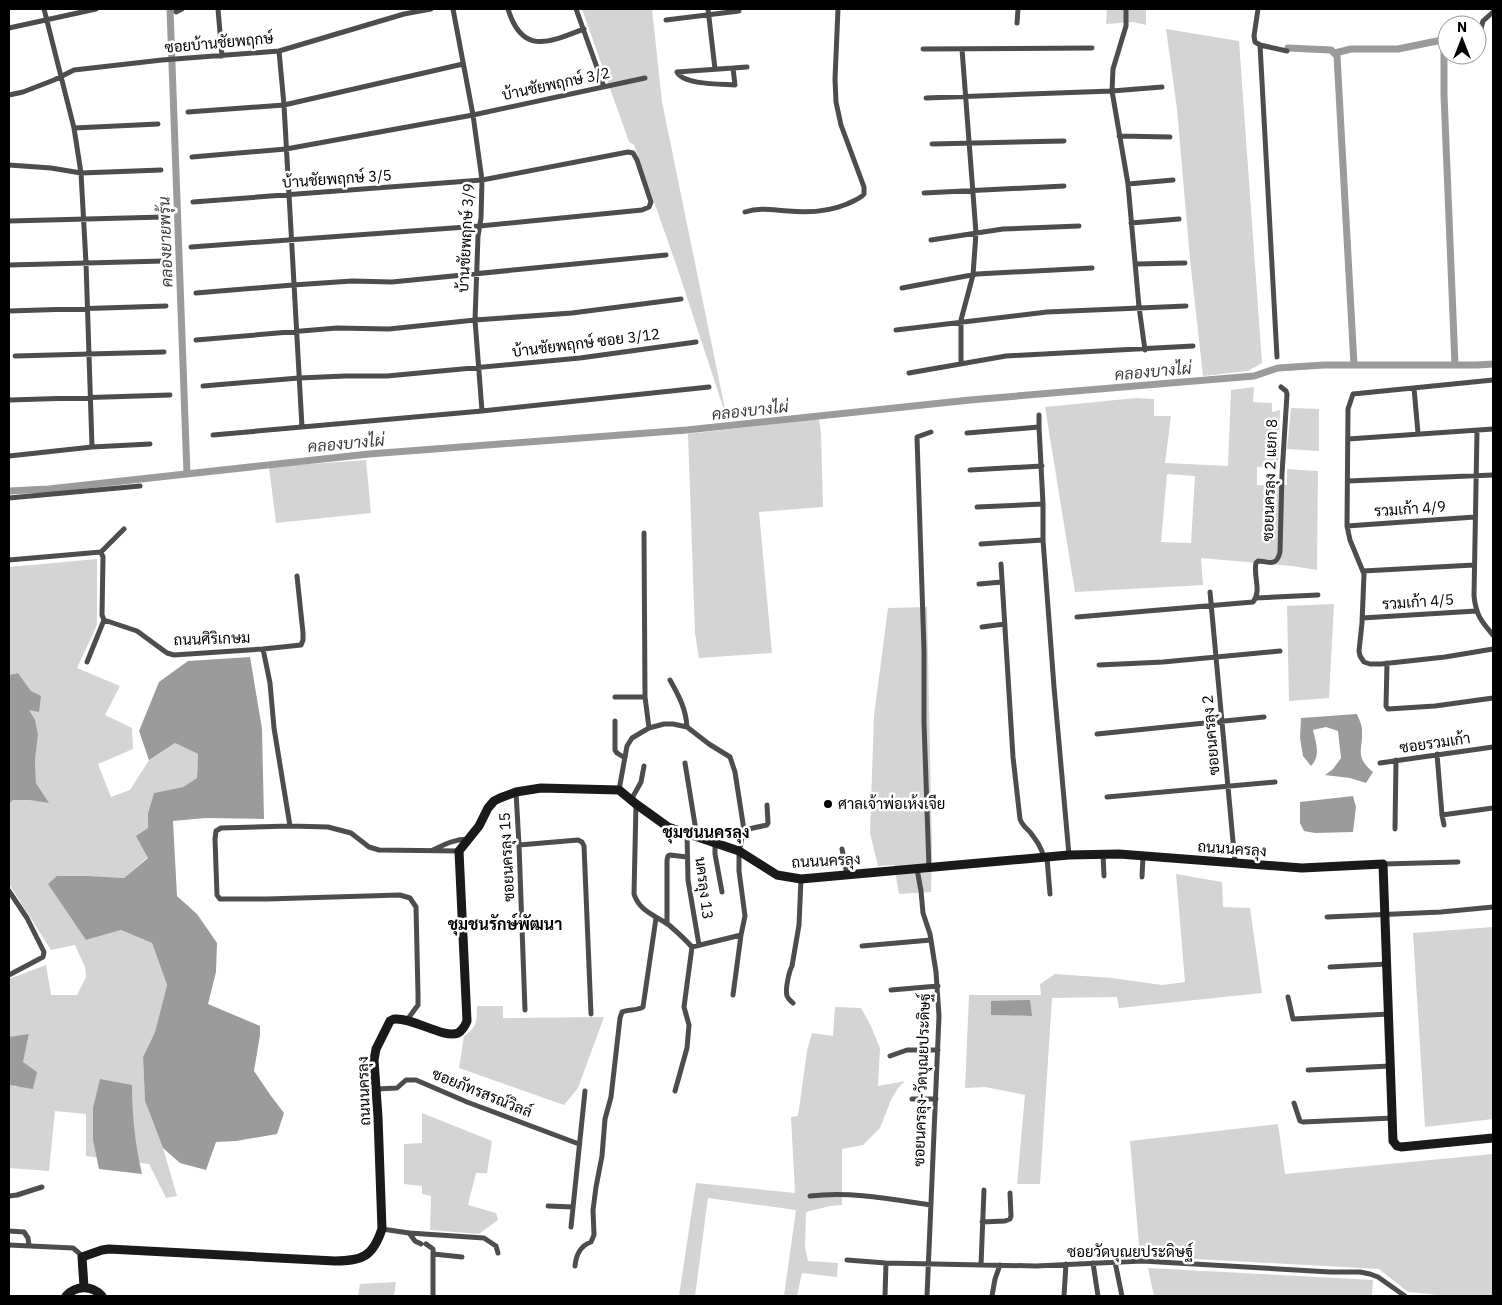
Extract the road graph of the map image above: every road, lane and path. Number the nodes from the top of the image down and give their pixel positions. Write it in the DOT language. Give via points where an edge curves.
graph roads {
  1 [pos="44,9"];
  2 [pos="96,9"];
  3 [pos="182,9"];
  4 [pos="218,9"];
  5 [pos="431,9"];
  6 [pos="453,9"];
  7 [pos="508,9"];
  8 [pos="576,9"];
  9 [pos="838,9"];
  10 [pos="1018,9"];
  11 [pos="1126,9"];
  12 [pos="1258,9"];
  13 [pos="739,11"];
  14 [pos="176,12"];
  15 [pos="708,12"];
  16 [pos="46,19"];
  17 [pos="666,20"];
  18 [pos="1017,23"];
  19 [pos="9,28"];
  20 [pos="584,29"];
  21 [pos="1260,45"];
  22 [pos="1092,48"];
  23 [pos="923,49"];
  24 [pos="962,49"];
  25 [pos="279,51"];
  26 [pos="1287,51"];
  27 [pos="222,56"];
  28 [pos="464,64"];
  29 [pos="748,67"];
  30 [pos="732,68"];
  31 [pos="715,69"];
  32 [pos="61,76"];
  33 [pos="645,78"];
  34 [pos="604,86"];
  35 [pos="1162,87"];
  36 [pos="1112,92"];
  37 [pos="9,95"];
  38 [pos="965,96"];
  39 [pos="926,98"];
  40 [pos="284,105"];
  41 [pos="188,112"];
  42 [pos="472,115"];
  43 [pos="158,124"];
  44 [pos="74,128"];
  45 [pos="1119,136"];
  46 [pos="1170,137"];
  47 [pos="1064,141"];
  48 [pos="932,144"];
  49 [pos="969,144"];
  50 [pos="286,149"];
  51 [pos="192,157"];
  52 [pos="9,165"];
  53 [pos="160,170"];
  54 [pos="81,173"];
  55 [pos="482,180"];
  56 [pos="1173,180"];
  57 [pos="1128,184"];
  58 [pos="1064,186"];
  59 [pos="973,191"];
  60 [pos="924,194"];
  61 [pos="288,196"];
  62 [pos="193,202"];
  63 [pos="746,212"];
  64 [pos="164,217"];
  65 [pos="84,218"];
  66 [pos="1179,220"];
  67 [pos="9,221"];
  68 [pos="1131,223"];
  69 [pos="480,226"];
  70 [pos="1079,226"];
  71 [pos="976,233"];
  72 [pos="291,239"];
  73 [pos="931,240"];
  74 [pos="191,247"];
  75 [pos="666,255"];
  76 [pos="164,261"];
  77 [pos="86,263"];
  78 [pos="1185,263"];
  79 [pos="1136,264"];
  80 [pos="9,265"];
  81 [pos="1092,268"];
  82 [pos="476,274"];
  83 [pos="973,275"];
  84 [pos="293,285"];
  85 [pos="902,288"];
  86 [pos="196,293"];
  87 [pos="681,299"];
  88 [pos="166,306"];
  89 [pos="1186,306"];
  90 [pos="1139,307"];
  91 [pos="88,308"];
  92 [pos="9,311"];
  93 [pos="475,320"];
  94 [pos="961,322"];
  95 [pos="896,330"];
  96 [pos="296,331"];
  97 [pos="196,340"];
  98 [pos="696,342"];
  99 [pos="1193,346"];
  100 [pos="1144,350"];
  101 [pos="164,352"];
  102 [pos="89,354"];
  103 [pos="15,356"];
  104 [pos="1277,357"];
  105 [pos="961,364"];
  106 [pos="478,367"];
  107 [pos="909,373"];
  108 [pos="299,378"];
  109 [pos="1493,380"];
  110 [pos="203,386"];
  111 [pos="709,387"];
  112 [pos="1281,387"];
  113 [pos="1414,388"];
  114 [pos="170,395"];
  115 [pos="90,397"];
  116 [pos="10,400"];
  117 [pos="482,411"];
  118 [pos="1039,415"];
  119 [pos="302,427"];
  120 [pos="1039,427"];
  121 [pos="1493,429"];
  122 [pos="1477,431"];
  123 [pos="931,432"];
  124 [pos="968,433"];
  125 [pos="1418,433"];
  126 [pos="213,435"];
  127 [pos="1348,439"];
  128 [pos="150,444"];
  129 [pos="92,448"];
  130 [pos="9,456"];
  131 [pos="1042,466"];
  132 [pos="970,470"];
  133 [pos="1493,475"];
  134 [pos="1476,476"];
  135 [pos="1348,481"];
  136 [pos="140,486"];
  137 [pos="9,498"];
  138 [pos="1043,504"];
  139 [pos="977,507"];
  140 [pos="1475,517"];
  141 [pos="1347,526"];
  142 [pos="124,529"];
  143 [pos="644,532"];
  144 [pos="1043,540"];
  145 [pos="981,544"];
  146 [pos="101,552"];
  147 [pos="9,560"];
  148 [pos="1001,564"];
  149 [pos="1474,565"];
  150 [pos="1363,571"];
  151 [pos="297,576"];
  152 [pos="1002,582"];
  153 [pos="979,584"];
  154 [pos="1210,592"];
  155 [pos="1318,595"];
  156 [pos="1256,598"];
  157 [pos="1212,606"];
  158 [pos="1476,611"];
  159 [pos="1077,617"];
  160 [pos="1362,618"];
  161 [pos="104,620"];
  162 [pos="1004,624"];
  163 [pos="982,627"];
  164 [pos="1492,633"];
  165 [pos="263,649"];
  166 [pos="1493,649"];
  167 [pos="1280,651"];
  168 [pos="1216,656"];
  169 [pos="87,662"];
  170 [pos="1387,663"];
  171 [pos="1099,665"];
  172 [pos="670,680"];
  173 [pos="615,697"];
  174 [pos="645,697"];
  175 [pos="1493,698"];
  176 [pos="1264,717"];
  177 [pos="615,720"];
  178 [pos="1223,721"];
  179 [pos="687,727"];
  180 [pos="649,728"];
  181 [pos="1097,734"];
  182 [pos="1493,747"];
  183 [pos="1437,754"];
  184 [pos="625,758"];
  185 [pos="1396,760"];
  186 [pos="1380,762"];
  187 [pos="685,763"];
  188 [pos="644,766"];
  189 [pos="1275,782"];
  190 [pos="1228,787"];
  191 [pos="619,790"];
  192 [pos="516,792"];
  193 [pos="1107,797"];
  194 [pos="634,802"];
  195 [pos="767,805"];
  196 [pos="1493,808"];
  197 [pos="1442,815"];
  198 [pos="1444,825"];
  199 [pos="290,826"];
  200 [pos="1395,829"];
  201 [pos="744,830"];
  202 [pos="687,834"];
  203 [pos="697,837"];
  204 [pos="469,839"];
  205 [pos="715,842"];
  206 [pos="519,845"];
  207 [pos="432,850"];
  208 [pos="842,850"];
  209 [pos="739,851"];
  210 [pos="459,852"];
  211 [pos="1103,854"];
  212 [pos="1069,855"];
  213 [pos="1143,856"];
  214 [pos="687,858"];
  215 [pos="1046,858"];
  216 [pos="1458,862"];
  217 [pos="1235,863"];
  218 [pos="1383,864"];
  219 [pos="917,868"];
  220 [pos="929,868"];
  221 [pos="847,875"];
  222 [pos="1104,876"];
  223 [pos="1142,878"];
  224 [pos="800,880"];
  225 [pos="9,891"];
  226 [pos="722,892"];
  227 [pos="1050,894"];
  228 [pos="1493,906"];
  229 [pos="1384,914"];
  230 [pos="1327,917"];
  231 [pos="656,918"];
  232 [pos="667,924"];
  233 [pos="741,935"];
  234 [pos="931,940"];
  235 [pos="699,945"];
  236 [pos="862,946"];
  237 [pos="692,947"];
  238 [pos="1387,964"];
  239 [pos="1330,967"];
  240 [pos="9,975"];
  241 [pos="938,986"];
  242 [pos="891,990"];
  243 [pos="733,995"];
  244 [pos="1288,997"];
  245 [pos="793,1003"];
  246 [pos="525,1010"];
  247 [pos="591,1014"];
  248 [pos="1389,1014"];
  249 [pos="407,1020"];
  250 [pos="938,1050"];
  251 [pos="890,1056"];
  252 [pos="1390,1066"];
  253 [pos="1308,1070"];
  254 [pos="377,1089"];
  255 [pos="585,1091"];
  256 [pos="675,1091"];
  257 [pos="912,1099"];
  258 [pos="936,1099"];
  259 [pos="1294,1104"];
  260 [pos="1393,1118"];
  261 [pos="1493,1138"];
  262 [pos="579,1144"];
  263 [pos="42,1188"];
  264 [pos="984,1190"];
  265 [pos="1010,1193"];
  266 [pos="9,1196"];
  267 [pos="810,1196"];
  268 [pos="931,1205"];
  269 [pos="548,1206"];
  270 [pos="573,1207"];
  271 [pos="982,1222"];
  272 [pos="571,1227"];
  273 [pos="382,1229"];
  274 [pos="9,1231"];
  275 [pos="409,1233"];
  276 [pos="9,1245"];
  277 [pos="29,1246"];
  278 [pos="433,1254"];
  279 [pos="498,1254"];
  280 [pos="82,1257"];
  281 [pos="462,1257"];
  282 [pos="847,1260"];
  283 [pos="1115,1262"];
  284 [pos="886,1263"];
  285 [pos="1092,1263"];
  286 [pos="928,1264"];
  287 [pos="1066,1264"];
  288 [pos="981,1265"];
  289 [pos="1000,1265"];
  290 [pos="575,1266"];
  291 [pos="84,1287"];
  292 [pos="66,1296"];
  293 [pos="102,1296"];
  294 [pos="433,1296"];
  295 [pos="885,1296"];
  296 [pos="927,1296"];
  297 [pos="992,1296"];
  298 [pos="1064,1296"];
  299 [pos="1098,1296"];
  300 [pos="1122,1296"];
  301 [pos="1405,1296"];
  1 -- 16 [label="street"];
  2 -- 16 [label="street"];
  3 -- 14 [label="street"];
  4 -- 27 [label="street"];
  5 -- 25 [label="street, ซอยบ้านชัยพฤกษ์"];
  6 -- 28 [label="street, บ้านชัยพฤกษ์ 3/9"];
  7 -- 20 [label="street" via="519,33 529,40 544,42"];
  8 -- 20 [label="street"];
  9 -- 63 [label="street" via="836,102 864,194 855,201 821,212 754,209"];
  10 -- 18 [label="street"];
  11 -- 36 [label="street" via="1126,26 1113,68"];
  12 -- 21 [label="street" via="1254,39"];
  13 -- 15 [label="street"];
  15 -- 17 [label="street"];
  15 -- 31 [label="street"];
  16 -- 19 [label="street"];
  16 -- 32 [label="street"];
  20 -- 34 [label="street"];
  21 -- 26 [label="street"];
  21 -- 104 [label="street"];
  22 -- 24 [label="street"];
  23 -- 24 [label="street"];
  24 -- 38 [label="street"];
  25 -- 27 [label="street, ซอยบ้านชัยพฤกษ์"];
  25 -- 40 [label="street"];
  27 -- 32 [label="street, ซอยบ้านชัยพฤกษ์" via="74,70"];
  28 -- 40 [label="street"];
  28 -- 42 [label="street, บ้านชัยพฤกษ์ 3/9"];
  29 -- 30 [label="street"];
  30 -- 31 [label="street"];
  30 -- 31 [label="street" via="736,85 683,80 676,72"];
  32 -- 37 [label="street, ซอยบ้านชัยพฤกษ์"];
  32 -- 44 [label="street"];
  33 -- 34 [label="street, บ้านชัยพฤกษ์ 3/2"];
  34 -- 42 [label="street, บ้านชัยพฤกษ์ 3/2"];
  35 -- 36 [label="street"];
  36 -- 38 [label="street"];
  36 -- 45 [label="street"];
  38 -- 39 [label="street"];
  38 -- 49 [label="street"];
  40 -- 41 [label="street"];
  40 -- 50 [label="street"];
  42 -- 50 [label="street, บ้านชัยพฤกษ์ 3/2"];
  42 -- 55 [label="street, บ้านชัยพฤกษ์ 3/9"];
  43 -- 44 [label="street"];
  44 -- 54 [label="street"];
  45 -- 46 [label="street"];
  45 -- 57 [label="street"];
  47 -- 49 [label="street"];
  48 -- 49 [label="street"];
  49 -- 59 [label="street"];
  50 -- 51 [label="street, บ้านชัยพฤกษ์ 3/2"];
  50 -- 61 [label="street"];
  52 -- 54 [label="street"];
  53 -- 54 [label="street"];
  54 -- 65 [label="street"];
  55 -- 61 [label="street, บ้านชัยพฤกษ์ 3/5"];
  55 -- 69 [label="street, บ้านชัยพฤกษ์ 3/9"];
  55 -- 69 [label="street, บ้านชัยพฤกษ์ 3/5" via="628,152 633,153 637,160 651,202 642,210"];
  56 -- 57 [label="street"];
  57 -- 68 [label="street"];
  58 -- 59 [label="street"];
  59 -- 60 [label="street"];
  59 -- 71 [label="street"];
  61 -- 62 [label="street, บ้านชัยพฤกษ์ 3/5"];
  61 -- 72 [label="street"];
  64 -- 65 [label="street"];
  65 -- 67 [label="street"];
  65 -- 77 [label="street"];
  66 -- 68 [label="street"];
  68 -- 79 [label="street"];
  69 -- 72 [label="street"];
  69 -- 82 [label="street, บ้านชัยพฤกษ์ 3/9"];
  70 -- 71 [label="street"];
  71 -- 73 [label="street"];
  71 -- 83 [label="street"];
  72 -- 74 [label="street"];
  72 -- 84 [label="street"];
  75 -- 82 [label="street"];
  76 -- 77 [label="street"];
  77 -- 80 [label="street"];
  77 -- 91 [label="street"];
  78 -- 79 [label="street"];
  79 -- 90 [label="street"];
  81 -- 83 [label="street"];
  82 -- 84 [label="street" via="389,282"];
  82 -- 93 [label="street, บ้านชัยพฤกษ์ 3/9"];
  83 -- 85 [label="street"];
  83 -- 94 [label="street"];
  84 -- 86 [label="street"];
  84 -- 96 [label="street"];
  87 -- 93 [label="street" via="572,313"];
  88 -- 91 [label="street"];
  89 -- 90 [label="street"];
  90 -- 94 [label="street" via="1047,312"];
  90 -- 100 [label="street"];
  91 -- 92 [label="street"];
  91 -- 102 [label="street"];
  93 -- 96 [label="street" via="389,329"];
  93 -- 106 [label="street, บ้านชัยพฤกษ์ 3/9"];
  94 -- 95 [label="street"];
  94 -- 105 [label="street"];
  96 -- 97 [label="street"];
  96 -- 108 [label="street"];
  98 -- 106 [label="street, บ้านชัยพฤกษ์ ซอย 3/12" via="580,358"];
  99 -- 100 [label="street"];
  100 -- 105 [label="street" via="1006,356"];
  101 -- 102 [label="street"];
  102 -- 103 [label="street"];
  102 -- 115 [label="street"];
  105 -- 107 [label="street"];
  106 -- 108 [label="street, บ้านชัยพฤกษ์ ซอย 3/12" via="387,376"];
  106 -- 117 [label="street, บ้านชัยพฤกษ์ 3/9"];
  108 -- 110 [label="street, บ้านชัยพฤกษ์ ซอย 3/12"];
  108 -- 119 [label="street"];
  109 -- 113 [label="street"];
  111 -- 117 [label="street"];
  112 -- 156 [label="street, ซอยนครลุง 2 แยก 8" via="1286,394 1280,552 1273,563 1256,563"];
  113 -- 125 [label="street"];
  113 -- 127 [label="street" via="1353,394 1348,409"];
  114 -- 115 [label="street"];
  115 -- 116 [label="street"];
  115 -- 129 [label="street"];
  117 -- 119 [label="street"];
  118 -- 120 [label="street"];
  119 -- 126 [label="street"];
  120 -- 124 [label="street"];
  120 -- 131 [label="street"];
  121 -- 122 [label="street"];
  122 -- 125 [label="street"];
  122 -- 134 [label="street"];
  123 -- 220 [label="street" via="917,436"];
  125 -- 127 [label="street"];
  127 -- 135 [label="street"];
  128 -- 129 [label="street"];
  129 -- 130 [label="street"];
  131 -- 132 [label="street"];
  131 -- 138 [label="street"];
  133 -- 134 [label="street"];
  134 -- 135 [label="street"];
  134 -- 140 [label="street"];
  135 -- 141 [label="street"];
  136 -- 137 [label="street"];
  138 -- 139 [label="street"];
  138 -- 144 [label="street"];
  140 -- 141 [label="street, รวมเก้า 4/9"];
  140 -- 149 [label="street"];
  141 -- 150 [label="street"];
  142 -- 146 [label="street"];
  143 -- 174 [label="street"];
  144 -- 145 [label="street"];
  144 -- 212 [label="street"];
  146 -- 147 [label="street"];
  146 -- 161 [label="street"];
  148 -- 152 [label="street"];
  149 -- 150 [label="street"];
  149 -- 158 [label="street"];
  150 -- 160 [label="street"];
  151 -- 165 [label="street, ถนนศิริเกษม" via="303,632 301,645"];
  152 -- 153 [label="street"];
  152 -- 162 [label="street"];
  154 -- 157 [label="street, ซอยนครลุง 2"];
  155 -- 156 [label="street"];
  156 -- 157 [label="street" via="1253,602"];
  157 -- 159 [label="street"];
  157 -- 168 [label="street, ซอยนครลุง 2"];
  158 -- 160 [label="street, รวมเก้า 4/5"];
  158 -- 164 [label="street"];
  160 -- 170 [label="street" via="1359,651 1362,660 1370,664"];
  161 -- 165 [label="street, ถนนศิริเกษม" via="137,631 174,655"];
  161 -- 169 [label="street"];
  162 -- 163 [label="street"];
  162 -- 215 [label="street" via="1020,820"];
  165 -- 199 [label="street"];
  166 -- 170 [label="street"];
  167 -- 168 [label="street"];
  168 -- 171 [label="street"];
  168 -- 178 [label="street, ซอยนครลุง 2"];
  170 -- 175 [label="street" via="1388,709"];
  172 -- 179 [label="street" via="683,705"];
  173 -- 174 [label="street"];
  174 -- 180 [label="street"];
  176 -- 178 [label="street"];
  177 -- 184 [label="street" via="615,750"];
  178 -- 181 [label="street"];
  178 -- 190 [label="street, ซอยนครลุง 2"];
  179 -- 180 [label="street" via="664,724"];
  179 -- 201 [label="street" via="730,757"];
  180 -- 184 [label="street" via="632,738"];
  182 -- 183 [label="street, ซอยรวมเก้า"];
  183 -- 185 [label="street, ซอยรวมเก้า"];
  183 -- 197 [label="street"];
  184 -- 191 [label="street"];
  185 -- 186 [label="street, ซอยรวมเก้า"];
  185 -- 200 [label="street"];
  187 -- 203 [label="street"];
  188 -- 194 [label="street"];
  189 -- 190 [label="street"];
  190 -- 193 [label="street"];
  190 -- 217 [label="street, ซอยนครลุง 2"];
  191 -- 192 [label="street" via="541,788"];
  191 -- 194 [label="street, ถนนนครลุง"];
  192 -- 204 [label="street" via="494,801"];
  192 -- 206 [label="street, ซอยนครลุง 15"];
  194 -- 202 [label="street, ถนนนครลุง" via="668,827"];
  194 -- 231 [label="street" via="634,894 640,906"];
  195 -- 201 [label="street" via="767,825"];
  196 -- 197 [label="street"];
  197 -- 198 [label="street"];
  199 -- 207 [label="street" via="344,830 379,850"];
  199 -- 249 [label="street" via="221,828 216,831 218,897 400,895 410,898 416,907 418,1005"];
  201 -- 209 [label="street"];
  202 -- 203 [label="street, ถนนนครลุง"];
  202 -- 214 [label="street, นครลุง 13"];
  203 -- 205 [label="street, ถนนนครลุง"];
  204 -- 207 [label="street" via="458,839"];
  204 -- 210 [label="street"];
  205 -- 209 [label="street, ถนนนครลุง"];
  205 -- 226 [label="street"];
  206 -- 246 [label="street, ซอยนครลุง 15"];
  206 -- 247 [label="street" via="578,840 584,846"];
  207 -- 210 [label="street"];
  208 -- 221 [label="street"];
  209 -- 224 [label="street, ถนนนครลุง" via="777,875"];
  209 -- 233 [label="street" via="745,916"];
  210 -- 249 [label="street" via="464,1029 449,1034"];
  211 -- 212 [label="street, ถนนนครลุง"];
  211 -- 213 [label="street, ถนนนครลุง"];
  211 -- 222 [label="street"];
  212 -- 215 [label="street, ถนนนครลุง"];
  213 -- 217 [label="street, ถนนนครลุง"];
  213 -- 223 [label="street"];
  214 -- 232 [label="street" via="668,856"];
  214 -- 235 [label="street, นครลุง 13"];
  215 -- 220 [label="street, ถนนนครลุง"];
  215 -- 227 [label="street"];
  216 -- 218 [label="street"];
  217 -- 218 [label="street, ถนนนครลุง" via="1302,868"];
  218 -- 229 [label="street"];
  219 -- 220 [label="street, ถนนนครลุง"];
  219 -- 221 [label="street, ถนนนครลุง"];
  219 -- 234 [label="street, ซอยนครลุง-วัดบุณยประดิษฐ์" via="923,913"];
  221 -- 224 [label="street, ถนนนครลุง"];
  224 -- 245 [label="street" via="799,925 787,996"];
  225 -- 240 [label="street" via="44,952 43,957"];
  228 -- 229 [label="street"];
  229 -- 230 [label="street"];
  229 -- 238 [label="street"];
  231 -- 232 [label="street"];
  231 -- 290 [label="street" via="643,1007 622,1012 620,1018 595,1193 594,1235 591,1242 578,1252"];
  232 -- 237 [label="street"];
  233 -- 235 [label="street"];
  233 -- 243 [label="street"];
  234 -- 236 [label="street"];
  234 -- 241 [label="street, ซอยนครลุง-วัดบุณยประดิษฐ์"];
  235 -- 237 [label="street"];
  237 -- 256 [label="street" via="684,1007 689,1025 687,1048"];
  238 -- 239 [label="street"];
  238 -- 248 [label="street"];
  241 -- 242 [label="street"];
  241 -- 250 [label="street, ซอยนครลุง-วัดบุณยประดิษฐ์"];
  244 -- 248 [label="street" via="1293,1019"];
  248 -- 252 [label="street"];
  249 -- 254 [label="street, ถนนนครลุง" via="394,1018 376,1049"];
  250 -- 251 [label="street" via="907,1050"];
  250 -- 258 [label="street, ซอยนครลุง-วัดบุณยประดิษฐ์"];
  252 -- 253 [label="street"];
  252 -- 260 [label="street"];
  254 -- 262 [label="street, ซอยภัทรสรณ์วิลล์" via="397,1088 406,1080 416,1080"];
  254 -- 273 [label="street, ถนนนครลุง"];
  255 -- 262 [label="street"];
  257 -- 258 [label="street"];
  258 -- 268 [label="street, ซอยนครลุง-วัดบุณยประดิษฐ์"];
  259 -- 260 [label="street" via="1303,1122"];
  260 -- 261 [label="street" via="1394,1141 1401,1147"];
  262 -- 270 [label="street"];
  263 -- 266 [label="street"];
  264 -- 271 [label="street"];
  265 -- 271 [label="street" via="1010,1219"];
  267 -- 268 [label="street" via="871,1196"];
  268 -- 286 [label="street, ซอยนครลุง-วัดบุณยประดิษฐ์"];
  269 -- 270 [label="street"];
  270 -- 272 [label="street"];
  271 -- 288 [label="street"];
  273 -- 275 [label="street"];
  273 -- 280 [label="street, ถนนนครลุง" via="370,1252 353,1261 110,1249"];
  274 -- 277 [label="street" via="24,1232"];
  275 -- 278 [label="street" via="415,1241 433,1249"];
  275 -- 279 [label="street" via="484,1238 496,1246"];
  276 -- 277 [label="street"];
  277 -- 280 [label="street" via="73,1248"];
  278 -- 281 [label="street"];
  278 -- 294 [label="street"];
  280 -- 291 [label="street"];
  282 -- 284 [label="street, ซอยวัดบุณยประดิษฐ์"];
  283 -- 285 [label="street, ซอยวัดบุณยประดิษฐ์"];
  283 -- 300 [label="street"];
  283 -- 301 [label="street, ซอยวัดบุณยประดิษฐ์" via="1360,1272 1378,1277"];
  284 -- 286 [label="street, ซอยวัดบุณยประดิษฐ์"];
  284 -- 295 [label="street"];
  285 -- 287 [label="street, ซอยวัดบุณยประดิษฐ์"];
  285 -- 299 [label="street"];
  286 -- 288 [label="street, ซอยวัดบุณยประดิษฐ์"];
  286 -- 296 [label="street, ซอยนครลุง-วัดบุณยประดิษฐ์"];
  287 -- 289 [label="street, ซอยวัดบุณยประดิษฐ์"];
  287 -- 298 [label="street"];
  288 -- 289 [label="street, ซอยวัดบุณยประดิษฐ์"];
  289 -- 297 [label="street"];
  291 -- 292 [label="street"];
  291 -- 293 [label="street" via="94,1289"];
}
